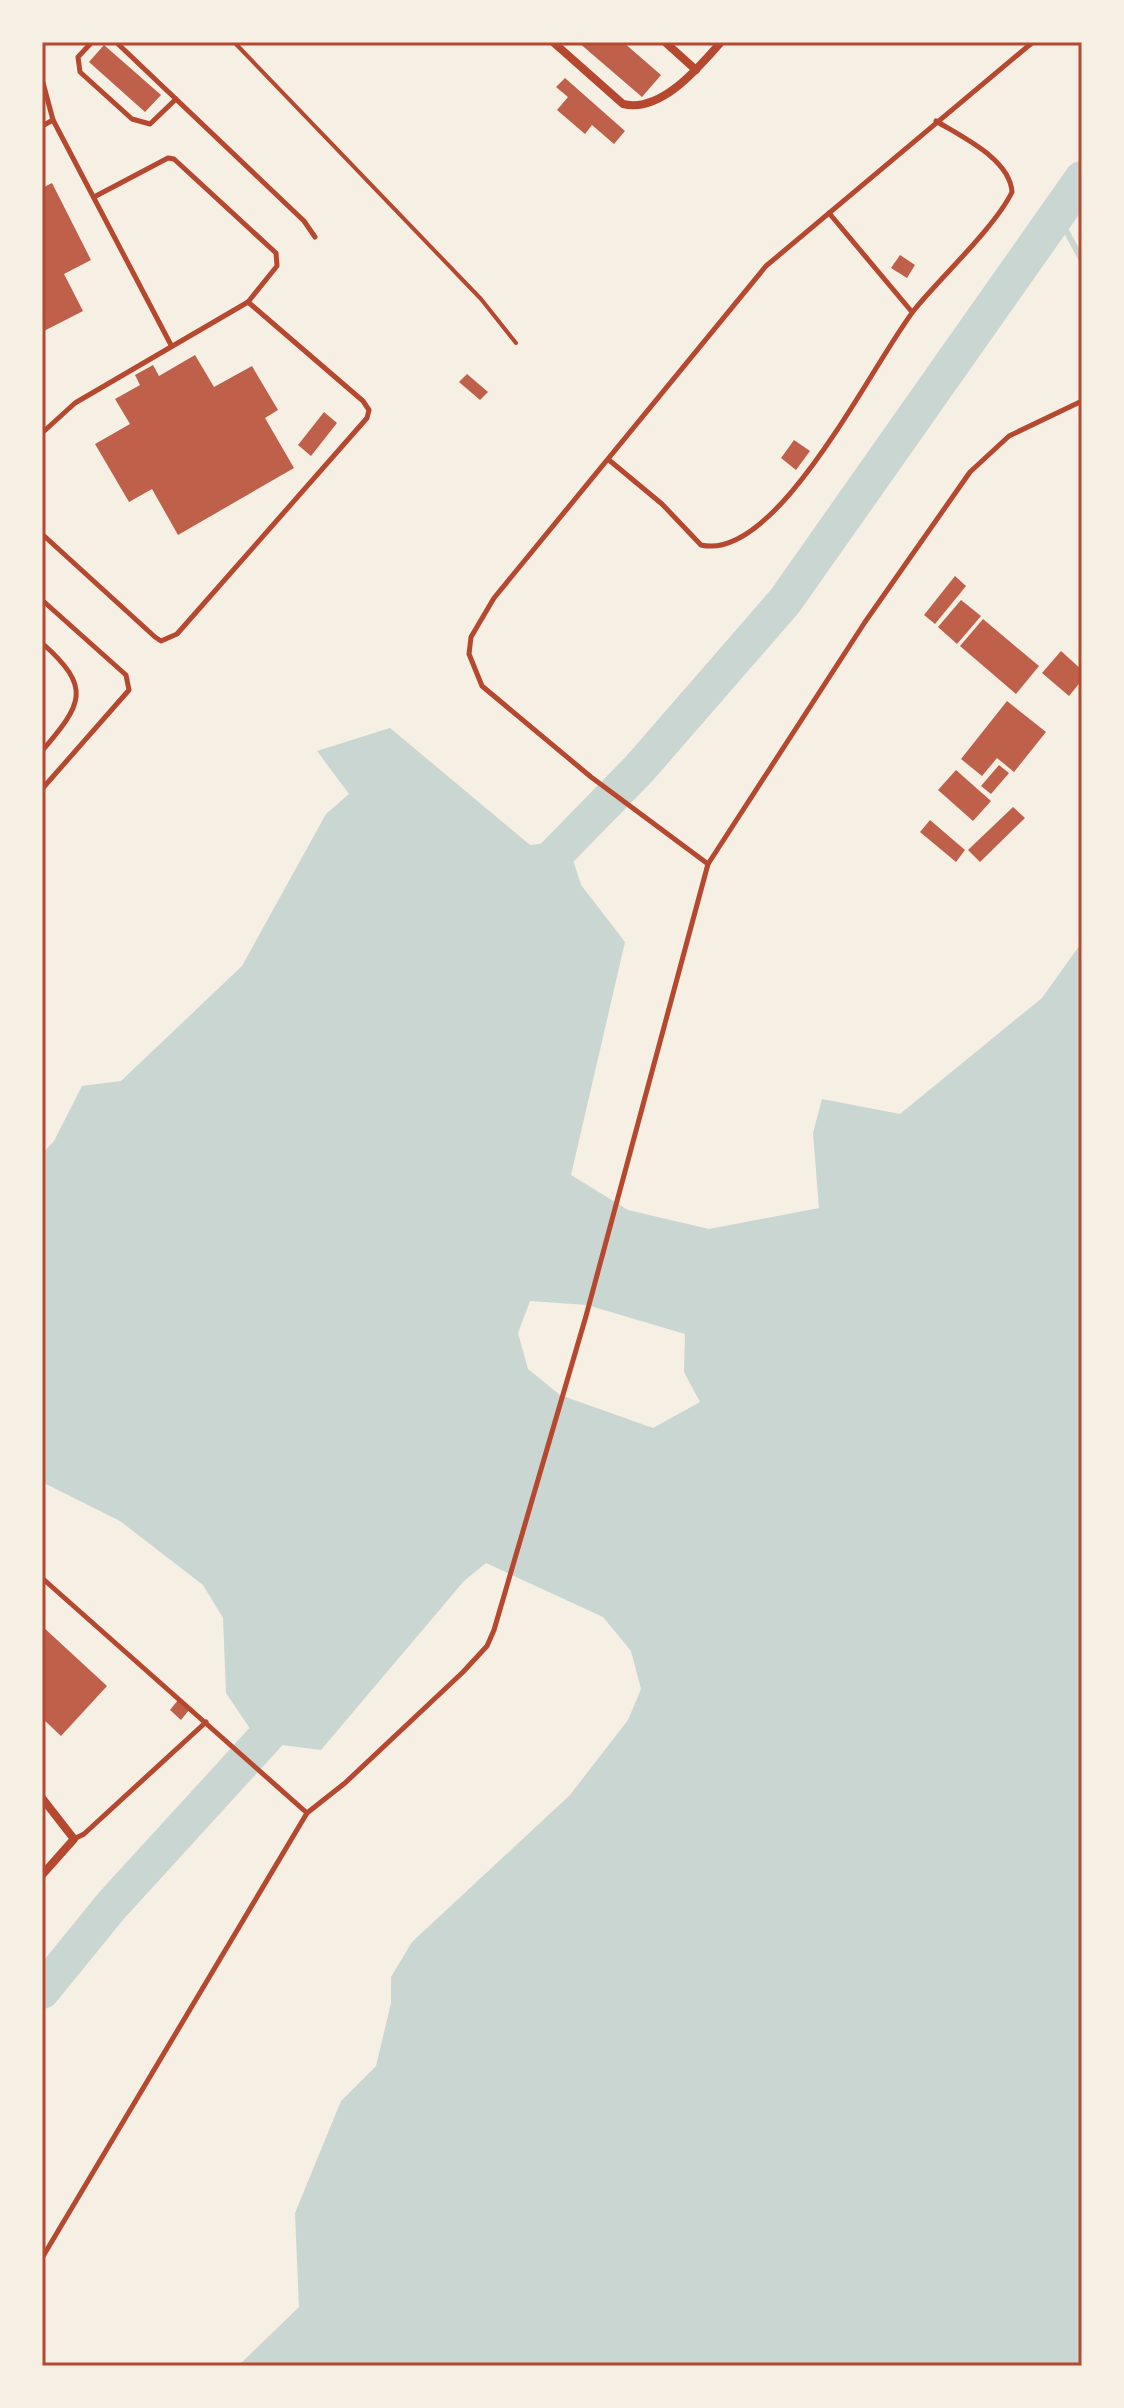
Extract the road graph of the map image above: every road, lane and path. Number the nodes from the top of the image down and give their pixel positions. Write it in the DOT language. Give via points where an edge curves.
graph roads {
  1 [pos="92,42"];
  2 [pos="116,42"];
  3 [pos="234,42"];
  4 [pos="553,42"];
  5 [pos="665,42"];
  6 [pos="721,42"];
  7 [pos="1033,42"];
  8 [pos="696,70"];
  9 [pos="42,79"];
  10 [pos="176,99"];
  11 [pos="53,120"];
  12 [pos="936,121"];
  13 [pos="42,126"];
  14 [pos="94,197"];
  15 [pos="829,213"];
  16 [pos="315,237"];
  17 [pos="248,302"];
  18 [pos="912,312"];
  19 [pos="516,343"];
  20 [pos="171,345"];
  21 [pos="1080,402"];
  22 [pos="42,433"];
  23 [pos="609,460"];
  24 [pos="42,534"];
  25 [pos="42,600"];
  26 [pos="42,643"];
  27 [pos="42,751"];
  28 [pos="42,789"];
  29 [pos="708,864"];
  30 [pos="42,1578"];
  31 [pos="206,1722"];
  32 [pos="42,1798"];
  33 [pos="307,1813"];
  34 [pos="74,1839"];
  35 [pos="42,1875"];
  36 [pos="42,2258"];
  1 -- 10 [label="lane" via="78,57 80,72 132,119 150,124"];
  2 -- 10 [label="lane"];
  3 -- 19 [label="path" via="481,299"];
  4 -- 8 [label="street" via="623,104 637,108"];
  5 -- 8 [label="street"];
  6 -- 8 [label="street"];
  7 -- 12 [label="lane"];
  9 -- 11 [label="lane"];
  10 -- 16 [label="lane"];
  11 -- 13 [label="lane"];
  11 -- 14 [label="lane"];
  12 -- 15 [label="lane"];
  12 -- 18 [label="lane" via="1007,173 1012,192"];
  14 -- 17 [label="lane" via="174,159 279,258"];
  14 -- 20 [label="lane"];
  15 -- 18 [label="lane"];
  15 -- 23 [label="lane" via="766,266"];
  17 -- 20 [label="lane"];
  17 -- 24 [label="lane" via="369,410 177,634 161,641 155,637"];
  18 -- 23 [label="lane" via="796,488 768,518 728,541 701,545"];
  20 -- 22 [label="lane" via="75,403"];
  21 -- 29 [label="lane" via="1009,436 961,483"];
  23 -- 29 [label="lane" via="478,619 469,654 482,686 591,777"];
  25 -- 28 [label="lane" via="126,675 129,690"];
  26 -- 27 [label="lane" via="65,663 77,699 74,714"];
  29 -- 33 [label="lane" via="586,1316 494,1630 478,1657"];
  30 -- 31 [label="lane"];
  31 -- 33 [label="lane"];
  31 -- 34 [label="lane"];
  32 -- 34 [label="street"];
  33 -- 36 [label="lane"];
  34 -- 35 [label="street"];
}
